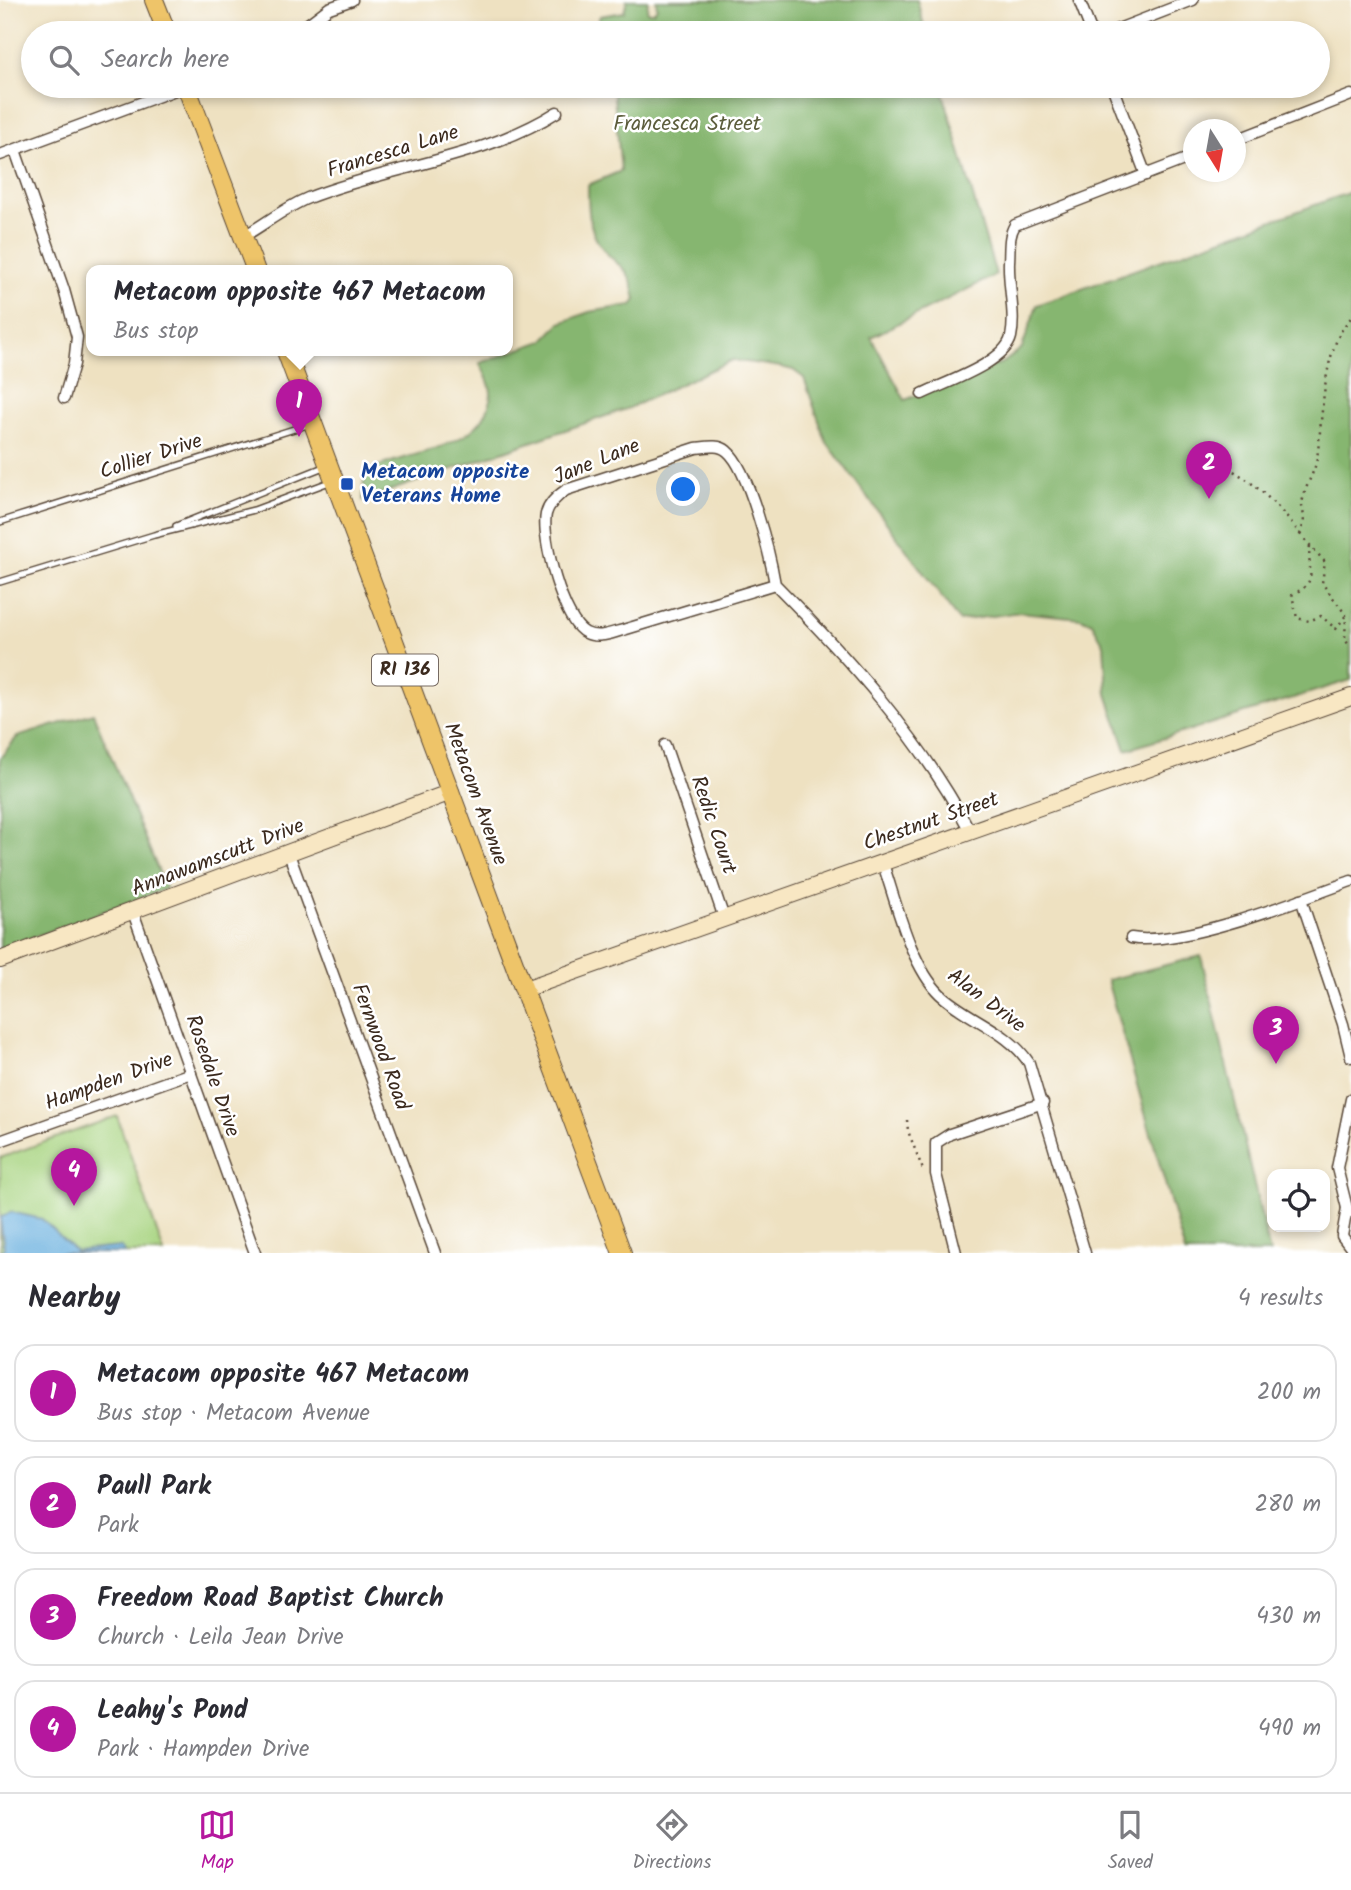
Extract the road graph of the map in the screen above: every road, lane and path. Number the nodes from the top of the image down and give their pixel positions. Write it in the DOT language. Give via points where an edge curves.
graph roads {
  1 [pos="154,0"];
  2 [pos="352,0"];
  3 [pos="1079,0"];
  4 [pos="1193,0"];
  5 [pos="162,21"];
  6 [pos="312,21"];
  7 [pos="1087,21"];
  8 [pos="1139,21"];
  9 [pos="1351,95"];
  10 [pos="154,98"];
  11 [pos="191,98"];
  12 [pos="1117,98"];
  13 [pos="557,111"];
  14 [pos="1246,136"];
  15 [pos="15,150"];
  16 [pos="0,155"];
  17 [pos="1183,160"];
  18 [pos="1146,175"];
  19 [pos="244,236"];
  20 [pos="254,265"];
  21 [pos="1351,318"];
  22 [pos="288,356"];
  23 [pos="922,394"];
  24 [pos="64,398"];
  25 [pos="313,423"];
  26 [pos="1215,462"];
  27 [pos="331,473"];
  28 [pos="0,522"];
  29 [pos="1300,534"];
  30 [pos="154,535"];
  31 [pos="1310,546"];
  32 [pos="0,582"];
  33 [pos="775,584"];
  34 [pos="1346,615"];
  35 [pos="1351,647"];
  36 [pos="1351,697"];
  37 [pos="665,745"];
  38 [pos="451,792"];
  39 [pos="970,831"];
  40 [pos="289,854"];
  41 [pos="882,861"];
  42 [pos="1351,881"];
  43 [pos="1301,899"];
  44 [pos="133,912"];
  45 [pos="724,918"];
  46 [pos="1131,938"];
  47 [pos="0,960"];
  48 [pos="525,989"];
  49 [pos="1351,1056"];
  50 [pos="191,1073"];
  51 [pos="1351,1099"];
  52 [pos="1043,1103"];
  53 [pos="907,1120"];
  54 [pos="0,1141"];
  55 [pos="936,1174"];
  56 [pos="1349,1210"];
  57 [pos="1351,1248"];
  58 [pos="255,1253"];
  59 [pos="435,1253"];
  60 [pos="622,1253"];
  61 [pos="956,1253"];
  62 [pos="1085,1253"];
  1 -- 5 [label="main road"];
  2 -- 6 [label="street" via="329,8"];
  3 -- 7 [label="street"];
  4 -- 8 [label="street"];
  9 -- 14 [label="street"];
  10 -- 15 [label="street"];
  11 -- 19 [label="main road"];
  12 -- 18 [label="street"];
  13 -- 19 [label="street, Francesca Lane" via="534,126 457,153 311,197"];
  15 -- 16 [label="street"];
  15 -- 24 [label="street" via="77,337"];
  17 -- 18 [label="street"];
  18 -- 23 [label="street" via="1015,225 1009,258 1009,343 992,360"];
  19 -- 20 [label="main road"];
  21 -- 29 [label="path" via="1338,331 1323,397 1317,457 1302,501 1307,518"];
  22 -- 25 [label="main road, Metacom Avenue / RI 136"];
  25 -- 27 [label="main road, Metacom Avenue / RI 136"];
  25 -- 28 [label="lane, Collier Drive"];
  26 -- 29 [label="path" via="1260,492"];
  27 -- 30 [label="lane" via="254,510"];
  27 -- 30 [label="lane" via="324,469"];
  27 -- 38 [label="main road, Metacom Avenue / RI 136"];
  29 -- 31 [label="path"];
  30 -- 32 [label="lane"];
  31 -- 34 [label="path" via="1325,562 1322,583"];
  31 -- 34 [label="path" via="1310,580 1292,595 1297,618 1310,621 1321,616 1336,629"];
  33 -- 33 [label="street, Jane Lane" via="770,554 745,482 727,450 718,447 656,459 566,490 555,497 545,516 545,533 562,596 575,625 588,635 623,630"];
  33 -- 39 [label="street" via="865,677 935,768"];
  34 -- 35 [label="path" via="1345,639"];
  36 -- 39 [label="street, Chestnut Street"];
  37 -- 45 [label="street, Redic Court"];
  38 -- 40 [label="street, Annawamscutt Drive"];
  38 -- 48 [label="main road, Metacom Avenue / RI 136"];
  39 -- 41 [label="street, Chestnut Street"];
  40 -- 44 [label="street, Annawamscutt Drive"];
  40 -- 59 [label="street, Fernwood Road"];
  41 -- 45 [label="street, Chestnut Street"];
  41 -- 52 [label="street, Alan Drive" via="928,981 1022,1052"];
  42 -- 43 [label="street"];
  43 -- 46 [label="street" via="1182,935"];
  43 -- 49 [label="street"];
  44 -- 47 [label="street, Annawamscutt Drive"];
  44 -- 50 [label="street, Rosedale Drive"];
  45 -- 48 [label="street, Chestnut Street"];
  48 -- 60 [label="main road, Metacom Avenue / RI 136"];
  50 -- 54 [label="street, Hampden Drive"];
  50 -- 58 [label="street, Rosedale Drive"];
  51 -- 56 [label="street" via="1337,1168"];
  52 -- 55 [label="street" via="941,1138 934,1152"];
  52 -- 62 [label="street, Alan Drive"];
  53 -- 55 [label="path" via="925,1173"];
  55 -- 61 [label="street"];
  56 -- 57 [label="street" via="1342,1240"];
}
